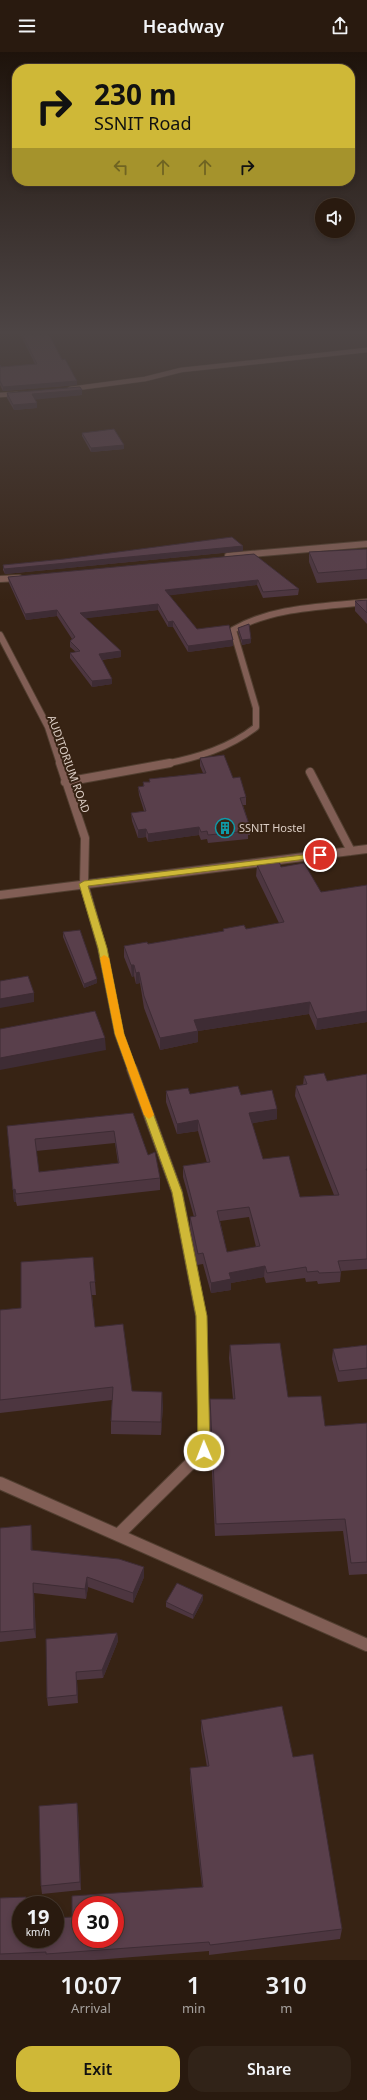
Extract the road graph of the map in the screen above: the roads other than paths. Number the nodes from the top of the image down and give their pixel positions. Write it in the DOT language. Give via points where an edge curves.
graph roads {
  1 [pos="367,544"];
  2 [pos="219,557"];
  3 [pos="27,577"];
  4 [pos="0,579"];
  5 [pos="367,602"];
  6 [pos="0,635"];
  7 [pos="310,772"];
  8 [pos="65,782"];
  9 [pos="367,849"];
  10 [pos="351,851"];
  11 [pos="84,884"];
  12 [pos="0,895"];
  13 [pos="0,1483"];
  14 [pos="118,1535"];
  15 [pos="367,1645"];
  1 -- 2 [label="street"];
  3 -- 4 [label="street"];
  5 -- 8 [label="street" via="248,620 233,630 256,708 256,727 249,734 226,747 194,758"];
  6 -- 8 [label="street, AUDITORIUM ROAD" via="48,727"];
  7 -- 10 [label="street"];
  8 -- 11 [label="street, AUDITORIUM ROAD" via="85,838"];
  9 -- 10 [label="street"];
  10 -- 11 [label="street"];
  11 -- 12 [label="street"];
  11 -- 14 [label="street, AUDITORIUM ROAD" via="102,948 120,1034 177,1192 201,1316 204,1451"];
  13 -- 14 [label="street"];
  14 -- 15 [label="street"];
}
